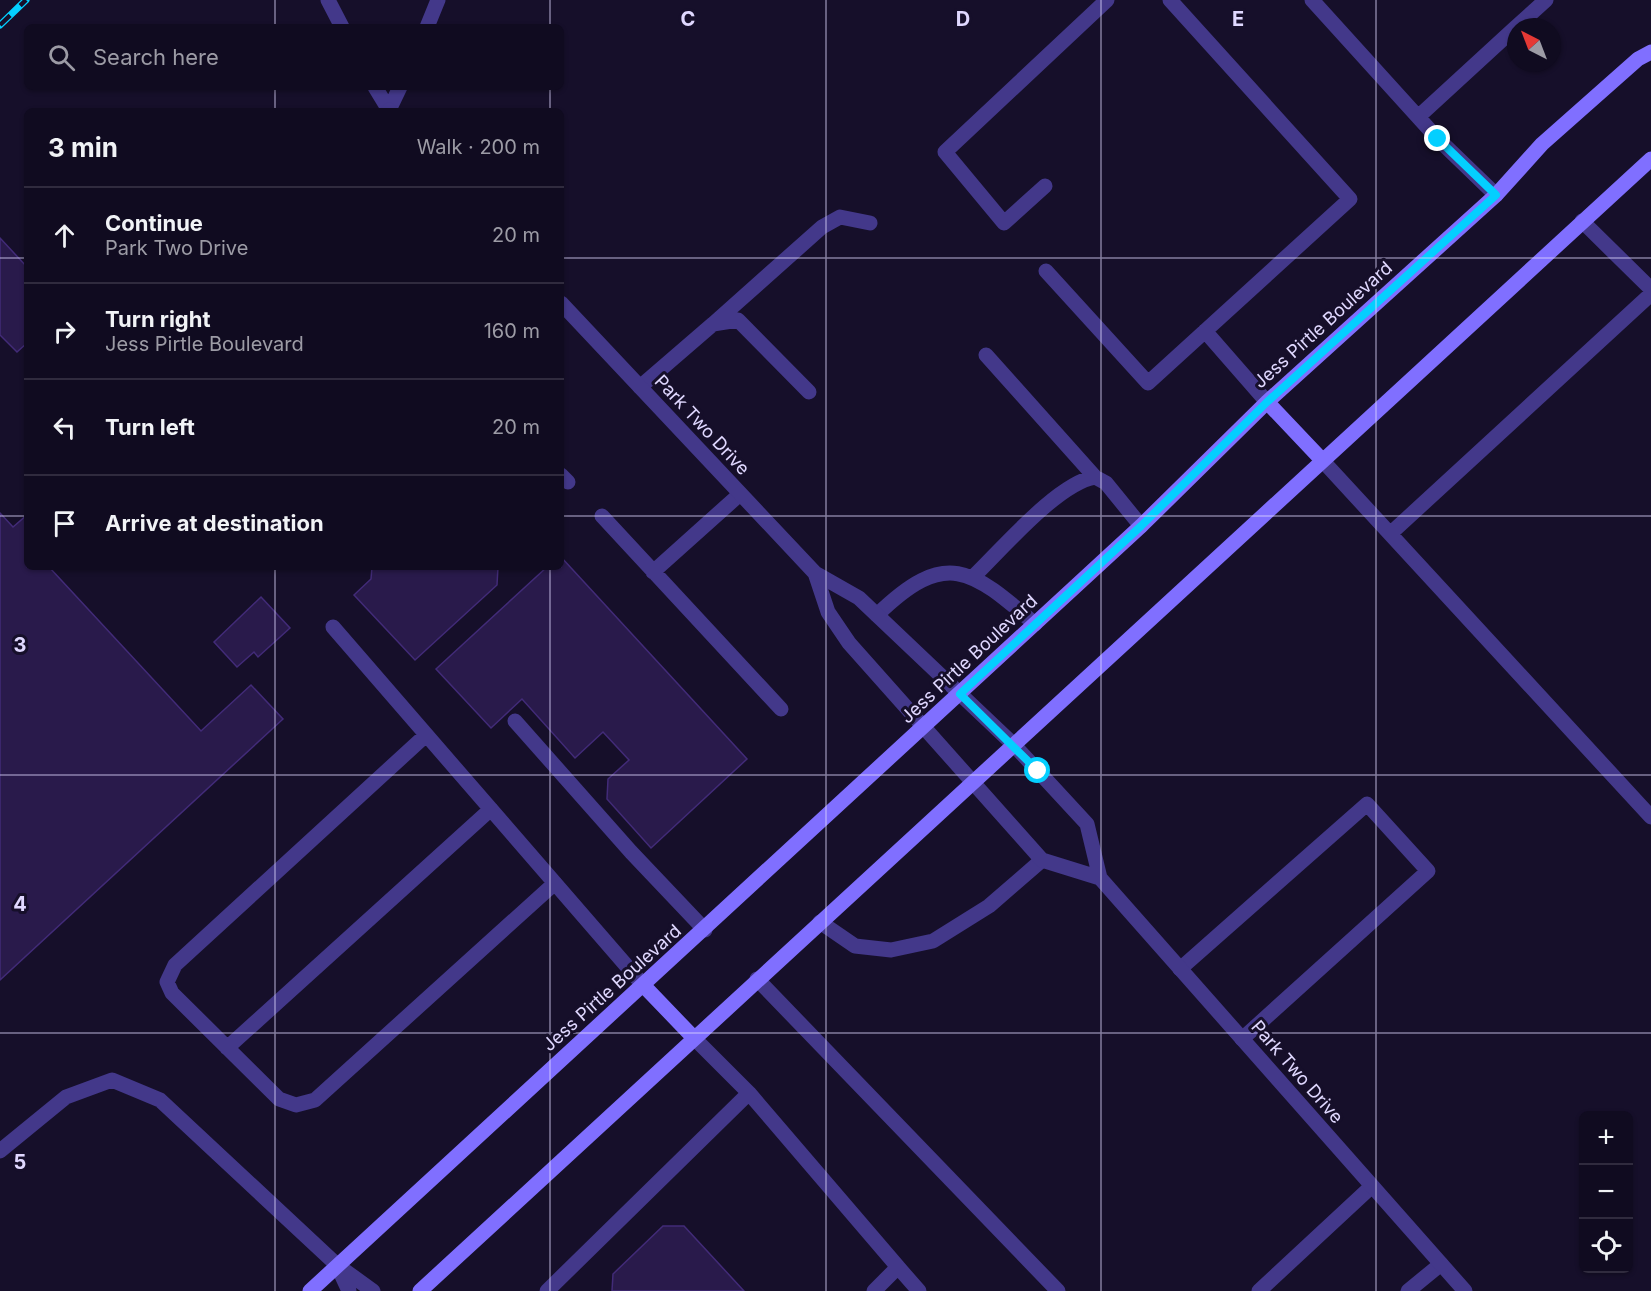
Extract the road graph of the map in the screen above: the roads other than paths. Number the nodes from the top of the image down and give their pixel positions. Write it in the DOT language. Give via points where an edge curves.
graph roads {
  1 [pos="328,0"];
  2 [pos="438,0"];
  3 [pos="1107,0"];
  4 [pos="1170,0"];
  5 [pos="1312,0"];
  6 [pos="1546,0"];
  7 [pos="1526,18"];
  8 [pos="340,24"];
  9 [pos="428,24"];
  10 [pos="1507,35"];
  11 [pos="1651,52"];
  12 [pos="377,90"];
  13 [pos="399,90"];
  14 [pos="387,108"];
  15 [pos="390,108"];
  16 [pos="1418,117"];
  17 [pos="1651,159"];
  18 [pos="1045,186"];
  19 [pos="1496,195"];
  20 [pos="1582,221"];
  21 [pos="870,223"];
  22 [pos="1046,271"];
  23 [pos="1651,289"];
  24 [pos="1651,294"];
  25 [pos="564,306"];
  26 [pos="713,324"];
  27 [pos="1205,331"];
  28 [pos="986,355"];
  29 [pos="640,387"];
  30 [pos="809,392"];
  31 [pos="1267,402"];
  32 [pos="1322,460"];
  33 [pos="1095,477"];
  34 [pos="740,494"];
  35 [pos="602,516"];
  36 [pos="1141,526"];
  37 [pos="1390,534"];
  38 [pos="653,572"];
  39 [pos="815,573"];
  40 [pos="973,577"];
  41 [pos="877,615"];
  42 [pos="1035,624"];
  43 [pos="333,627"];
  44 [pos="960,694"];
  45 [pos="781,709"];
  46 [pos="515,721"];
  47 [pos="924,727"];
  48 [pos="426,735"];
  49 [pos="1014,745"];
  50 [pos="973,782"];
  51 [pos="491,809"];
  52 [pos="1651,818"];
  53 [pos="1042,860"];
  54 [pos="1100,878"];
  55 [pos="555,883"];
  56 [pos="820,922"];
  57 [pos="705,930"];
  58 [pos="1180,969"];
  59 [pos="757,979"];
  60 [pos="644,986"];
  61 [pos="693,1037"];
  62 [pos="1242,1039"];
  63 [pos="227,1048"];
  64 [pos="749,1093"];
  65 [pos="0,1151"];
  66 [pos="1372,1186"];
  67 [pos="1441,1264"];
  68 [pos="337,1265"];
  69 [pos="898,1268"];
  70 [pos="310,1291"];
  71 [pos="349,1291"];
  72 [pos="373,1291"];
  73 [pos="420,1291"];
  74 [pos="547,1291"];
  75 [pos="874,1291"];
  76 [pos="919,1291"];
  77 [pos="1058,1291"];
  78 [pos="1258,1291"];
  79 [pos="1408,1291"];
  80 [pos="1465,1291"];
  1 -- 8 [label="street"];
  2 -- 9 [label="street"];
  3 -- 18 [label="street" via="945,152 1004,223"];
  4 -- 27 [label="street" via="1350,199"];
  5 -- 16 [label="street"];
  6 -- 7 [label="street"];
  10 -- 16 [label="street"];
  11 -- 19 [label="street, Jess Pirtle Boulevard" via="1638,59 1542,144"];
  12 -- 14 [label="street"];
  13 -- 15 [label="street"];
  16 -- 19 [label="street"];
  17 -- 20 [label="street"];
  19 -- 31 [label="street, Jess Pirtle Boulevard"];
  20 -- 23 [label="street"];
  20 -- 32 [label="street"];
  21 -- 26 [label="street" via="840,217 822,227"];
  22 -- 27 [label="street" via="1148,383"];
  24 -- 37 [label="street"];
  25 -- 29 [label="street, Park Two Drive"];
  26 -- 29 [label="street"];
  26 -- 30 [label="street" via="738,320"];
  27 -- 31 [label="street"];
  28 -- 33 [label="street"];
  29 -- 34 [label="street, Park Two Drive"];
  31 -- 32 [label="street"];
  31 -- 36 [label="street, Jess Pirtle Boulevard"];
  32 -- 37 [label="street"];
  32 -- 49 [label="street"];
  33 -- 36 [label="street" via="1106,483"];
  33 -- 40 [label="street" via="1083,479 1058,495"];
  34 -- 38 [label="street"];
  34 -- 39 [label="street, Park Two Drive"];
  35 -- 38 [label="street"];
  36 -- 42 [label="street, Jess Pirtle Boulevard"];
  37 -- 52 [label="street"];
  38 -- 45 [label="street"];
  39 -- 41 [label="street, Park Two Drive" via="859,598"];
  39 -- 47 [label="street, Park Two Drive" via="828,612 849,643"];
  40 -- 41 [label="street" via="935,574 898,595"];
  40 -- 42 [label="street" via="990,586"];
  41 -- 44 [label="street, Park Two Drive"];
  42 -- 44 [label="street, Jess Pirtle Boulevard"];
  43 -- 48 [label="street"];
  44 -- 47 [label="street, Jess Pirtle Boulevard"];
  44 -- 49 [label="street, Park Two Drive"];
  46 -- 57 [label="street" via="630,852"];
  47 -- 50 [label="street, Park Two Drive"];
  47 -- 57 [label="street, Jess Pirtle Boulevard"];
  48 -- 51 [label="street"];
  48 -- 63 [label="street" via="175,965 167,982 172,993"];
  49 -- 50 [label="street"];
  49 -- 54 [label="street, Park Two Drive" via="1087,824"];
  50 -- 53 [label="street, Park Two Drive"];
  50 -- 56 [label="street"];
  51 -- 55 [label="street"];
  51 -- 63 [label="street"];
  53 -- 54 [label="street"];
  53 -- 56 [label="street" via="989,906 933,941 891,950 855,946"];
  54 -- 58 [label="street, Park Two Drive"];
  55 -- 60 [label="street"];
  55 -- 63 [label="street" via="315,1100 296,1105 279,1099"];
  56 -- 59 [label="street"];
  57 -- 60 [label="street, Jess Pirtle Boulevard"];
  58 -- 62 [label="street, Park Two Drive"];
  58 -- 62 [label="street" via="1367,804 1428,871"];
  59 -- 61 [label="street"];
  59 -- 77 [label="street"];
  60 -- 61 [label="street"];
  60 -- 68 [label="street, Jess Pirtle Boulevard"];
  61 -- 64 [label="street"];
  61 -- 73 [label="street"];
  62 -- 66 [label="street, Park Two Drive"];
  64 -- 69 [label="street"];
  64 -- 74 [label="street"];
  65 -- 68 [label="street" via="66,1097 112,1080 160,1100"];
  66 -- 67 [label="street, Park Two Drive"];
  66 -- 78 [label="street"];
  67 -- 79 [label="street"];
  67 -- 80 [label="street, Park Two Drive"];
  68 -- 70 [label="street, Jess Pirtle Boulevard"];
  68 -- 71 [label="street"];
  68 -- 72 [label="street"];
  69 -- 75 [label="street"];
  69 -- 76 [label="street"];
}
